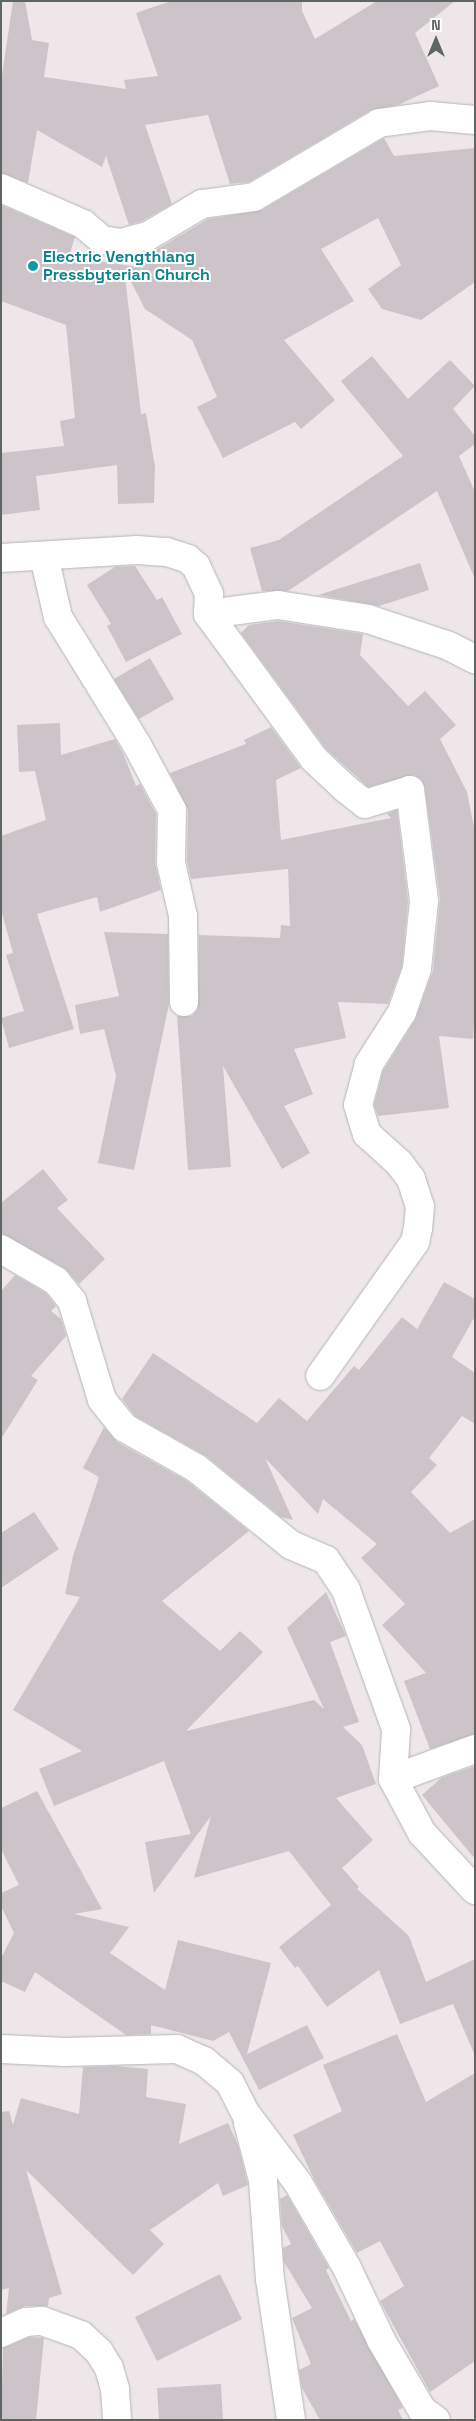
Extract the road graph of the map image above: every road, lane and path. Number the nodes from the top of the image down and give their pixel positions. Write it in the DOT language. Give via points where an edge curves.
graph roads {
  1 [pos="475,120"];
  2 [pos="1,188"];
  3 [pos="44,556"];
  4 [pos="1,558"];
  5 [pos="208,614"];
  6 [pos="475,659"];
  7 [pos="184,1002"];
  8 [pos="1,1249"];
  9 [pos="320,1376"];
  10 [pos="475,1749"];
  11 [pos="393,1779"];
  12 [pos="475,1890"];
  13 [pos="1,2049"];
  14 [pos="246,2114"];
  15 [pos="1,2333"];
  16 [pos="117,2420"];
  17 [pos="291,2420"];
  18 [pos="436,2420"];
  1 -- 2 [label="street" via="430,116 379,123 254,197 202,204 148,236 121,243 102,240 83,224"];
  3 -- 4 [label="street"];
  3 -- 5 [label="street" via="137,550 167,552 188,559 202,576 209,594"];
  3 -- 7 [label="street" via="58,617 138,745 172,810 170,863 183,916"];
  5 -- 6 [label="street" via="278,605 368,619 450,646"];
  5 -- 9 [label="street" via="314,759 346,789 365,804 410,790 424,901 418,969 402,1012 369,1064 358,1105 367,1134 399,1163 411,1179 420,1206 418,1228 415,1242"];
  8 -- 11 [label="street" via="56,1281 72,1301 93,1379 110,1414 125,1428 196,1468 291,1545 326,1560 346,1590 396,1728"];
  10 -- 11 [label="street"];
  11 -- 12 [label="street" via="422,1833"];
  13 -- 14 [label="street" via="65,2052 177,2049 204,2061 230,2083"];
  14 -- 17 [label="street" via="263,2180 270,2279"];
  14 -- 18 [label="street" via="298,2183 347,2268 385,2348 422,2410"];
  15 -- 16 [label="street" via="26,2322 42,2321 81,2335 99,2352 109,2368 116,2389"];
}
